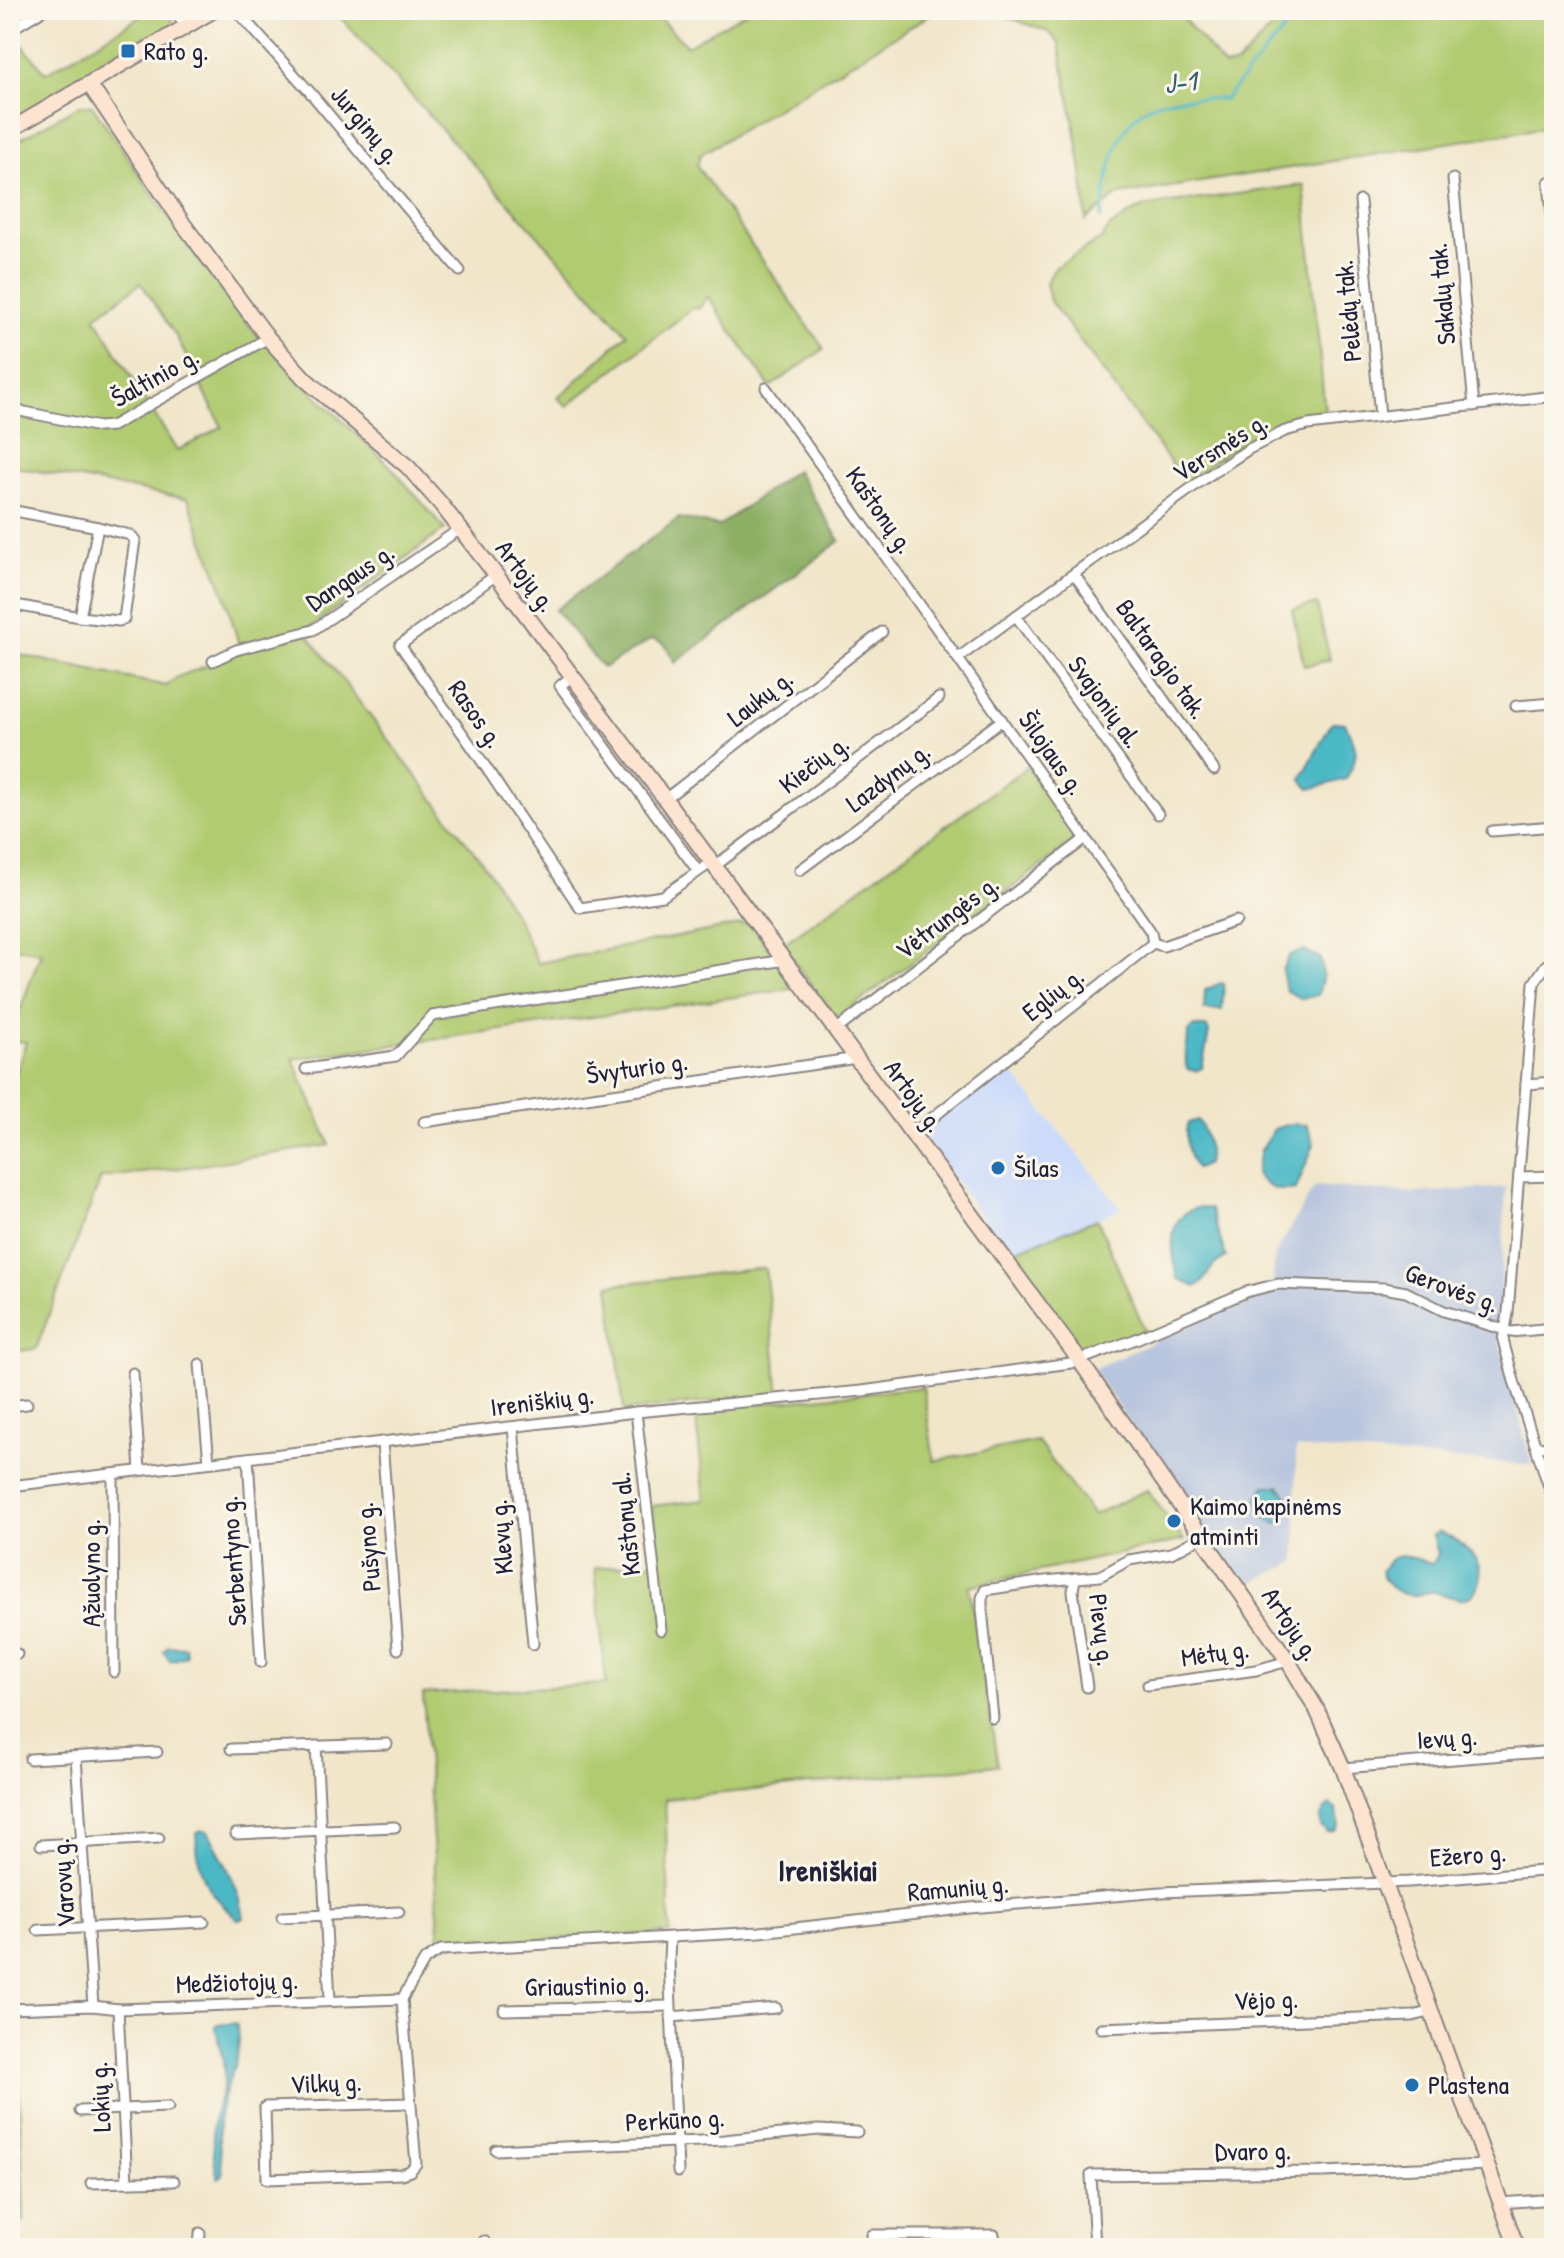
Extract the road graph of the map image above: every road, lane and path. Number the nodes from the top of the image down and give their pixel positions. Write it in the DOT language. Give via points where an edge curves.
graph roads {
  1 [pos="43,10"];
  2 [pos="173,10"];
  3 [pos="214,10"];
  4 [pos="236,10"];
  5 [pos="186,26"];
  6 [pos="10,30"];
  7 [pos="89,84"];
  8 [pos="10,130"];
  9 [pos="1453,179"];
  10 [pos="1549,182"];
  11 [pos="1360,201"];
  12 [pos="1554,237"];
  13 [pos="460,271"];
  14 [pos="268,338"];
  15 [pos="766,388"];
  16 [pos="1554,396"];
  17 [pos="1474,406"];
  18 [pos="10,409"];
  19 [pos="1380,416"];
  20 [pos="10,510"];
  21 [pos="98,527"];
  22 [pos="460,529"];
  23 [pos="1074,574"];
  24 [pos="496,575"];
  25 [pos="10,604"];
  26 [pos="1016,616"];
  27 [pos="80,617"];
  28 [pos="882,632"];
  29 [pos="958,658"];
  30 [pos="213,661"];
  31 [pos="572,676"];
  32 [pos="939,698"];
  33 [pos="1554,703"];
  34 [pos="1516,706"];
  35 [pos="1002,720"];
  36 [pos="1214,770"];
  37 [pos="665,799"];
  38 [pos="1158,814"];
  39 [pos="1554,826"];
  40 [pos="1492,831"];
  41 [pos="1086,838"];
  42 [pos="714,864"];
  43 [pos="800,870"];
  44 [pos="698,871"];
  45 [pos="580,908"];
  46 [pos="1236,921"];
  47 [pos="1153,943"];
  48 [pos="785,960"];
  49 [pos="1550,965"];
  50 [pos="836,1030"];
  51 [pos="857,1058"];
  52 [pos="306,1069"];
  53 [pos="1554,1082"];
  54 [pos="1526,1084"];
  55 [pos="424,1122"];
  56 [pos="912,1134"];
  57 [pos="1554,1176"];
  58 [pos="1519,1177"];
  59 [pos="1554,1328"];
  60 [pos="1504,1330"];
  61 [pos="1080,1361"];
  62 [pos="200,1364"];
  63 [pos="133,1373"];
  64 [pos="27,1404"];
  65 [pos="10,1406"];
  66 [pos="636,1412"];
  67 [pos="513,1427"];
  68 [pos="382,1442"];
  69 [pos="1554,1446"];
  70 [pos="1536,1447"];
  71 [pos="248,1458"];
  72 [pos="209,1462"];
  73 [pos="140,1470"];
  74 [pos="113,1474"];
  75 [pos="10,1486"];
  76 [pos="1554,1502"];
  77 [pos="1201,1537"];
  78 [pos="1075,1578"];
  79 [pos="661,1630"];
  80 [pos="533,1644"];
  81 [pos="398,1649"];
  82 [pos="1288,1661"];
  83 [pos="261,1662"];
  84 [pos="114,1672"];
  85 [pos="1148,1685"];
  86 [pos="1087,1687"];
  87 [pos="993,1718"];
  88 [pos="387,1744"];
  89 [pos="316,1746"];
  90 [pos="231,1749"];
  91 [pos="1554,1751"];
  92 [pos="157,1752"];
  93 [pos="76,1757"];
  94 [pos="30,1759"];
  95 [pos="1343,1768"];
  96 [pos="395,1827"];
  97 [pos="320,1830"];
  98 [pos="236,1834"];
  99 [pos="159,1838"];
  100 [pos="83,1842"];
  101 [pos="41,1845"];
  102 [pos="1554,1870"];
  103 [pos="1385,1882"];
  104 [pos="399,1912"];
  105 [pos="325,1915"];
  106 [pos="282,1917"];
  107 [pos="204,1922"];
  108 [pos="88,1928"];
  109 [pos="38,1930"];
  110 [pos="670,1939"];
  111 [pos="402,1999"];
  112 [pos="330,2000"];
  113 [pos="93,2006"];
  114 [pos="776,2008"];
  115 [pos="10,2009"];
  116 [pos="118,2009"];
  117 [pos="504,2010"];
  118 [pos="670,2011"];
  119 [pos="1433,2011"];
  120 [pos="1101,2028"];
  121 [pos="411,2103"];
  122 [pos="168,2107"];
  123 [pos="123,2109"];
  124 [pos="80,2111"];
  125 [pos="857,2132"];
  126 [pos="677,2143"];
  127 [pos="496,2150"];
  128 [pos="1488,2165"];
  129 [pos="678,2172"];
  130 [pos="174,2181"];
  131 [pos="127,2182"];
  132 [pos="91,2183"];
  133 [pos="1554,2199"];
  134 [pos="1501,2203"];
  135 [pos="200,2233"];
  136 [pos="199,2248"];
  137 [pos="873,2248"];
  138 [pos="997,2248"];
  139 [pos="1095,2248"];
  140 [pos="1517,2248"];
  1 -- 6 [label="street"];
  2 -- 5 [label="street"];
  3 -- 5 [label="main road"];
  4 -- 13 [label="street, Jurginų g."];
  5 -- 7 [label="main road"];
  7 -- 8 [label="main road"];
  7 -- 14 [label="main road, Artojų g."];
  9 -- 17 [label="street, Sakalų tak."];
  10 -- 12 [label="street"];
  11 -- 19 [label="street, Pelėdų tak."];
  14 -- 18 [label="street, Šaltinio g." via="112,426"];
  14 -- 22 [label="main road, Artojų g." via="305,379 408,467"];
  15 -- 29 [label="street, Kaštonų g."];
  16 -- 17 [label="street, Versmės g."];
  17 -- 19 [label="street, Versmės g."];
  19 -- 23 [label="street, Versmės g." via="1308,425 1249,449"];
  20 -- 21 [label="street"];
  21 -- 27 [label="street"];
  21 -- 27 [label="street" via="135,540 124,619"];
  22 -- 24 [label="main road, Artojų g."];
  22 -- 30 [label="street, Dangaus g." via="313,630"];
  23 -- 26 [label="street, Versmės g."];
  23 -- 36 [label="street, Baltaragio tak."];
  24 -- 31 [label="main road, Artojų g."];
  24 -- 45 [label="street, Rasos g." via="400,645"];
  25 -- 27 [label="street"];
  26 -- 29 [label="street, Versmės g."];
  26 -- 38 [label="street, Svajonių al."];
  28 -- 37 [label="street, Laukų g."];
  29 -- 35 [label="street, Šilojaus g."];
  31 -- 37 [label="main road, Artojų g."];
  31 -- 44 [label="street" via="560,686"];
  32 -- 42 [label="street, Kiečių g."];
  33 -- 34 [label="street"];
  35 -- 41 [label="street, Šilojaus g."];
  35 -- 43 [label="street, Lazdynų g."];
  37 -- 42 [label="main road, Artojų g."];
  39 -- 40 [label="street"];
  41 -- 47 [label="street, Šilojaus g." via="1151,932"];
  41 -- 50 [label="street, Vėtrungės g."];
  42 -- 44 [label="street, Kiečių g."];
  42 -- 48 [label="main road, Artojų g."];
  44 -- 45 [label="street, Kiečių g." via="663,896"];
  46 -- 47 [label="street, Eglių g." via="1163,946"];
  47 -- 56 [label="street, Eglių g."];
  48 -- 50 [label="main road, Artojų g."];
  48 -- 52 [label="street" via="432,1016 396,1056"];
  49 -- 54 [label="street, Gerovės g." via="1534,983"];
  50 -- 51 [label="main road, Artojų g."];
  51 -- 55 [label="street, Švyturio g."];
  51 -- 56 [label="main road, Artojų g."];
  53 -- 54 [label="street"];
  54 -- 58 [label="street, Gerovės g."];
  56 -- 61 [label="main road, Artojų g."];
  57 -- 58 [label="street"];
  58 -- 60 [label="street, Gerovės g."];
  59 -- 60 [label="street"];
  60 -- 61 [label="street, Gerovės g." via="1406,1292 1278,1284 1246,1292"];
  60 -- 70 [label="street"];
  61 -- 66 [label="street, Ireniškių g." via="862,1391"];
  61 -- 77 [label="main road, Artojų g."];
  62 -- 72 [label="street"];
  63 -- 73 [label="street"];
  64 -- 65 [label="street"];
  66 -- 67 [label="street, Ireniškių g."];
  66 -- 79 [label="street, Kaštonų al."];
  67 -- 68 [label="street, Ireniškių g."];
  67 -- 80 [label="street, Klevų g."];
  68 -- 71 [label="street, Ireniškių g."];
  68 -- 81 [label="street, Pušyno g."];
  69 -- 70 [label="street"];
  70 -- 76 [label="street"];
  71 -- 72 [label="street, Ireniškių g."];
  71 -- 83 [label="street, Serbentyno g."];
  72 -- 73 [label="street, Ireniškių g."];
  73 -- 74 [label="street, Ireniškių g."];
  74 -- 75 [label="street, Ireniškių g."];
  74 -- 84 [label="street, Ąžuolyno g."];
  77 -- 78 [label="street" via="1171,1553 1129,1560 1100,1576"];
  77 -- 82 [label="main road, Artojų g."];
  78 -- 86 [label="street, Pievų g."];
  78 -- 87 [label="street" via="985,1590 982,1609"];
  82 -- 85 [label="street, Mėtų g."];
  82 -- 95 [label="main road, Artojų g."];
  88 -- 89 [label="street"];
  89 -- 90 [label="street"];
  89 -- 97 [label="street"];
  91 -- 95 [label="street, Ievų g."];
  92 -- 93 [label="street"];
  93 -- 94 [label="street"];
  93 -- 100 [label="street, Varovų g."];
  95 -- 103 [label="main road, Artojų g."];
  96 -- 97 [label="street"];
  97 -- 98 [label="street"];
  97 -- 105 [label="street"];
  99 -- 100 [label="street"];
  100 -- 101 [label="street"];
  100 -- 108 [label="street, Varovų g."];
  102 -- 103 [label="street, Ežero g."];
  103 -- 110 [label="street, Ramunių g." via="1161,1892"];
  103 -- 119 [label="main road, Artojų g."];
  104 -- 105 [label="street"];
  105 -- 106 [label="street"];
  105 -- 112 [label="street"];
  107 -- 108 [label="street"];
  108 -- 109 [label="street"];
  108 -- 113 [label="street, Varovų g."];
  110 -- 111 [label="street, Ramunių g." via="441,1950 425,1960"];
  110 -- 118 [label="street"];
  111 -- 112 [label="street, Medžiotojų g."];
  111 -- 121 [label="street"];
  112 -- 116 [label="street, Medžiotojų g."];
  113 -- 115 [label="street, Medžiotojų g."];
  113 -- 116 [label="street, Medžiotojų g."];
  114 -- 118 [label="street, Griaustinio g."];
  116 -- 123 [label="street, Lokių g."];
  117 -- 118 [label="street, Griaustinio g."];
  118 -- 126 [label="street"];
  119 -- 120 [label="street, Vėjo g."];
  119 -- 128 [label="main road, Artojų g."];
  121 -- 121 [label="street, Vilkų g." via="416,2164 410,2171 267,2179 265,2107"];
  122 -- 123 [label="street"];
  123 -- 124 [label="street"];
  123 -- 131 [label="street, Lokių g."];
  125 -- 126 [label="street, Perkūno g." via="818,2130"];
  126 -- 127 [label="street, Perkūno g."];
  126 -- 129 [label="street"];
  128 -- 134 [label="main road, Artojų g."];
  128 -- 139 [label="street, Dvaro g." via="1091,2175"];
  130 -- 131 [label="street"];
  131 -- 132 [label="street"];
  133 -- 134 [label="street"];
  134 -- 140 [label="main road, Artojų g."];
  135 -- 136 [label="street"];
  137 -- 138 [label="street" via="872,2235 994,2235"];
}
